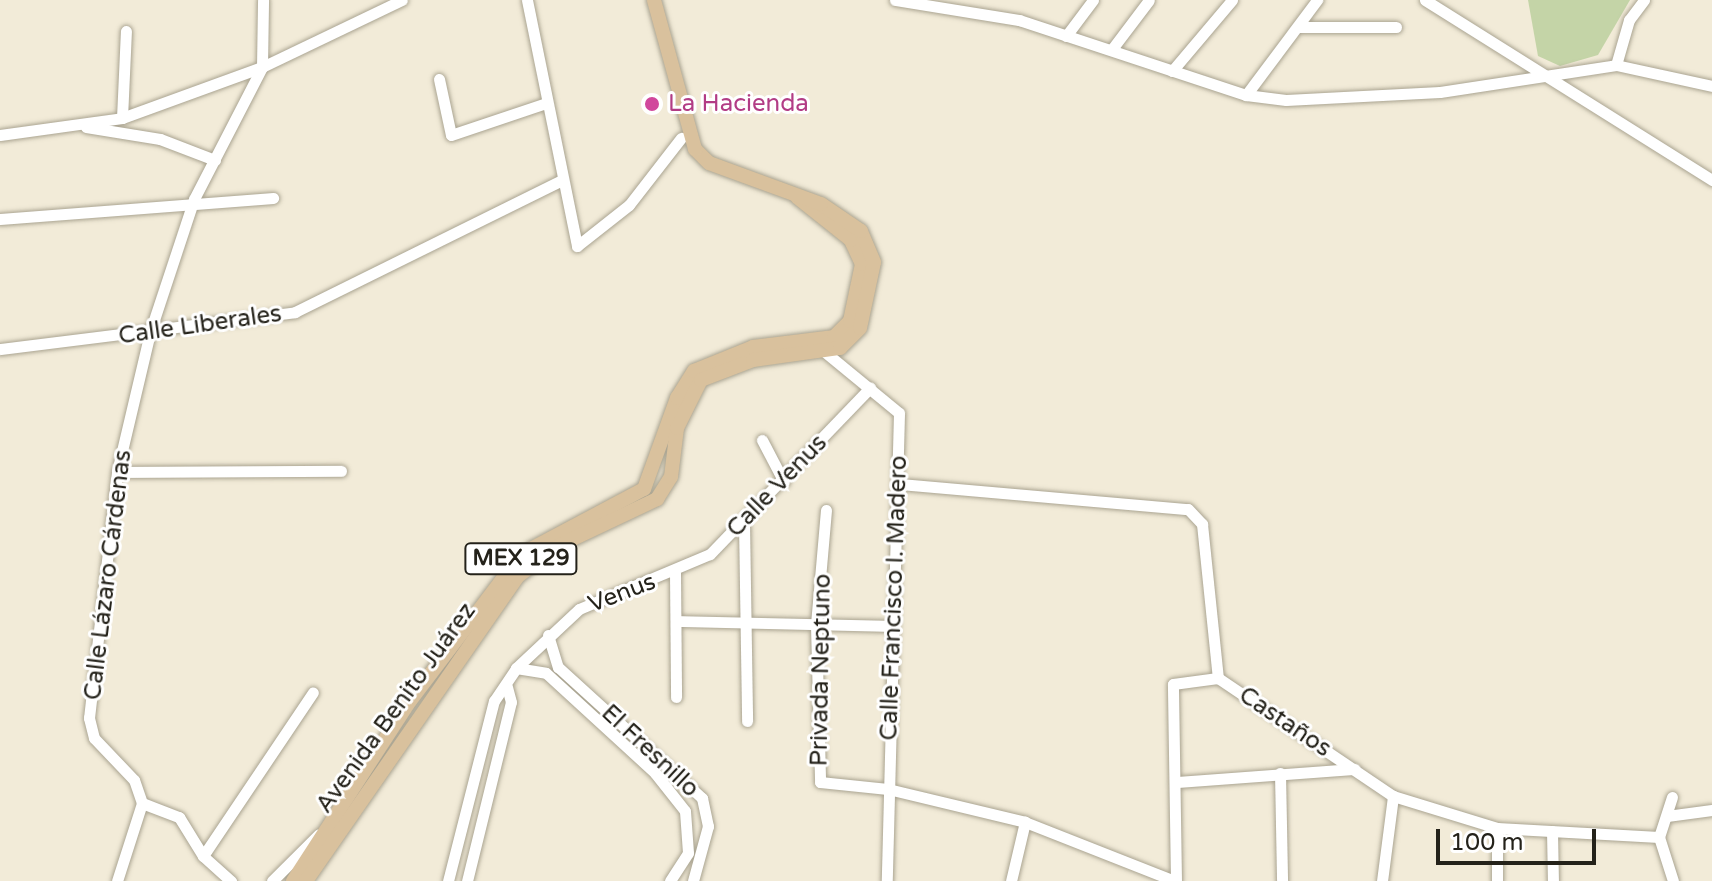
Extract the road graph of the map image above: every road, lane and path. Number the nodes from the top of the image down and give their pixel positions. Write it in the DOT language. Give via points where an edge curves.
graph roads {
  1 [pos="263,0"];
  2 [pos="402,0"];
  3 [pos="527,0"];
  4 [pos="654,0"];
  5 [pos="895,0"];
  6 [pos="1093,0"];
  7 [pos="1149,0"];
  8 [pos="1232,0"];
  9 [pos="1317,0"];
  10 [pos="1425,0"];
  11 [pos="1644,0"];
  12 [pos="1298,27"];
  13 [pos="1396,27"];
  14 [pos="126,31"];
  15 [pos="1066,36"];
  16 [pos="1112,49"];
  17 [pos="1616,65"];
  18 [pos="262,67"];
  19 [pos="1172,71"];
  20 [pos="439,79"];
  21 [pos="1544,80"];
  22 [pos="1712,86"];
  23 [pos="1246,95"];
  24 [pos="546,103"];
  25 [pos="122,118"];
  26 [pos="78,126"];
  27 [pos="0,135"];
  28 [pos="681,138"];
  29 [pos="215,160"];
  30 [pos="562,180"];
  31 [pos="1712,180"];
  32 [pos="273,198"];
  33 [pos="194,199"];
  34 [pos="817,210"];
  35 [pos="0,219"];
  36 [pos="150,332"];
  37 [pos="819,346"];
  38 [pos="0,349"];
  39 [pos="870,388"];
  40 [pos="762,440"];
  41 [pos="341,471"];
  42 [pos="117,472"];
  43 [pos="784,482"];
  44 [pos="900,484"];
  45 [pos="826,510"];
  46 [pos="744,522"];
  47 [pos="675,573"];
  48 [pos="677,621"];
  49 [pos="748,623"];
  50 [pos="816,625"];
  51 [pos="890,626"];
  52 [pos="548,635"];
  53 [pos="557,665"];
  54 [pos="516,668"];
  55 [pos="546,673"];
  56 [pos="1218,678"];
  57 [pos="507,687"];
  58 [pos="313,692"];
  59 [pos="676,697"];
  60 [pos="747,721"];
  61 [pos="1355,769"];
  62 [pos="1280,773"];
  63 [pos="1176,782"];
  64 [pos="888,789"];
  65 [pos="1393,796"];
  66 [pos="1672,797"];
  67 [pos="142,803"];
  68 [pos="1712,810"];
  69 [pos="1667,816"];
  70 [pos="1025,822"];
  71 [pos="1497,828"];
  72 [pos="1552,831"];
  73 [pos="319,834"];
  74 [pos="1659,837"];
  75 [pos="203,856"];
  76 [pos="683,866"];
  77 [pos="696,877"];
  78 [pos="117,881"];
  79 [pos="231,881"];
  80 [pos="272,881"];
  81 [pos="293,881"];
  82 [pos="306,881"];
  83 [pos="448,881"];
  84 [pos="467,881"];
  85 [pos="670,881"];
  86 [pos="887,881"];
  87 [pos="1011,881"];
  88 [pos="1175,881"];
  89 [pos="1282,881"];
  90 [pos="1382,881"];
  91 [pos="1497,881"];
  92 [pos="1553,881"];
  93 [pos="1673,881"];
  1 -- 18 [label="street"];
  2 -- 18 [label="street"];
  3 -- 24 [label="street"];
  4 -- 28 [label="main road, MEX 129"];
  4 -- 34 [label="main road, MEX 129" via="697,144"];
  4 -- 34 [label="main road, Avenida Benito Juárez / MEX 129" via="695,149 709,163"];
  5 -- 15 [label="street" via="1019,20"];
  6 -- 15 [label="street"];
  7 -- 16 [label="street"];
  8 -- 19 [label="street"];
  9 -- 12 [label="street"];
  10 -- 21 [label="street"];
  11 -- 17 [label="street" via="1629,20"];
  12 -- 13 [label="street"];
  12 -- 23 [label="street"];
  14 -- 25 [label="street"];
  15 -- 16 [label="street"];
  16 -- 19 [label="street"];
  17 -- 21 [label="street"];
  17 -- 22 [label="street"];
  18 -- 25 [label="street"];
  18 -- 29 [label="street, Calle Lázaro Cárdenas"];
  19 -- 23 [label="street"];
  20 -- 24 [label="street" via="451,135"];
  21 -- 23 [label="street" via="1440,92"];
  21 -- 31 [label="street"];
  24 -- 30 [label="street"];
  25 -- 26 [label="street"];
  26 -- 27 [label="street"];
  26 -- 29 [label="street" via="160,139"];
  28 -- 30 [label="street" via="629,205 577,246"];
  28 -- 34 [label="main road, MEX 129" via="702,166"];
  29 -- 33 [label="street, Calle Lázaro Cárdenas"];
  30 -- 36 [label="street, Calle Liberales" via="295,312"];
  32 -- 33 [label="street"];
  33 -- 35 [label="street"];
  33 -- 36 [label="street, Calle Lázaro Cárdenas"];
  34 -- 37 [label="main road, Avenida Benito Juárez / MEX 129" via="851,240 862,264 850,321"];
  36 -- 38 [label="street, Calle Liberales"];
  36 -- 42 [label="street, Calle Lázaro Cárdenas"];
  37 -- 39 [label="street, Calle Francisco I. Madero"];
  37 -- 73 [label="main road, Avenida Benito Juárez / MEX 129" via="753,347 694,371 677,398 644,489 531,549 508,572"];
  37 -- 82 [label="main road, Avenida Benito Juárez / MEX 129" via="753,360 701,380 682,415 671,477 657,499 558,546 517,577"];
  39 -- 43 [label="street, Calle Venus"];
  39 -- 44 [label="street, Calle Francisco I. Madero" via="899,413"];
  40 -- 43 [label="street"];
  41 -- 42 [label="street"];
  42 -- 67 [label="street, Calle Lázaro Cárdenas" via="89,718 94,738 134,780"];
  43 -- 46 [label="street, Calle Venus"];
  44 -- 51 [label="street, Calle Francisco I. Madero"];
  44 -- 56 [label="street, Castaños" via="1188,509 1202,524"];
  45 -- 50 [label="street, Privada Neptuno"];
  46 -- 47 [label="street, Calle Venus"];
  46 -- 49 [label="street"];
  47 -- 48 [label="street"];
  47 -- 52 [label="street, Venus" via="579,609"];
  48 -- 49 [label="street"];
  48 -- 59 [label="street"];
  49 -- 50 [label="street"];
  49 -- 60 [label="street"];
  50 -- 51 [label="street"];
  50 -- 64 [label="street, Privada Neptuno" via="820,782"];
  51 -- 64 [label="street, Calle Francisco I. Madero"];
  52 -- 53 [label="street"];
  52 -- 54 [label="street, Venus"];
  53 -- 55 [label="street"];
  53 -- 77 [label="street, El Fresnillo" via="702,798 708,826"];
  54 -- 55 [label="street"];
  54 -- 57 [label="street, Venus"];
  55 -- 76 [label="street, El Fresnillo" via="655,773 685,811"];
  56 -- 61 [label="street, Castaños"];
  56 -- 63 [label="street" via="1173,684"];
  57 -- 83 [label="street, Venus" via="494,701"];
  57 -- 84 [label="street" via="511,702"];
  58 -- 75 [label="street"];
  61 -- 62 [label="street"];
  61 -- 65 [label="street, Castaños"];
  62 -- 63 [label="street"];
  62 -- 89 [label="street"];
  63 -- 88 [label="street"];
  64 -- 70 [label="street"];
  64 -- 86 [label="street, Calle Francisco I. Madero"];
  65 -- 71 [label="street, Castaños"];
  65 -- 90 [label="street"];
  66 -- 69 [label="street"];
  67 -- 75 [label="street" via="179,817"];
  67 -- 78 [label="street"];
  68 -- 69 [label="street"];
  69 -- 74 [label="street"];
  70 -- 87 [label="street"];
  70 -- 88 [label="street"];
  71 -- 72 [label="street, Castaños"];
  71 -- 91 [label="street"];
  72 -- 74 [label="street, Castaños"];
  72 -- 92 [label="street"];
  73 -- 80 [label="street"];
  73 -- 81 [label="main road, Avenida Benito Juárez / MEX 129"];
  74 -- 93 [label="street"];
  75 -- 79 [label="street"];
  76 -- 77 [label="street"];
  76 -- 85 [label="street"];
}
